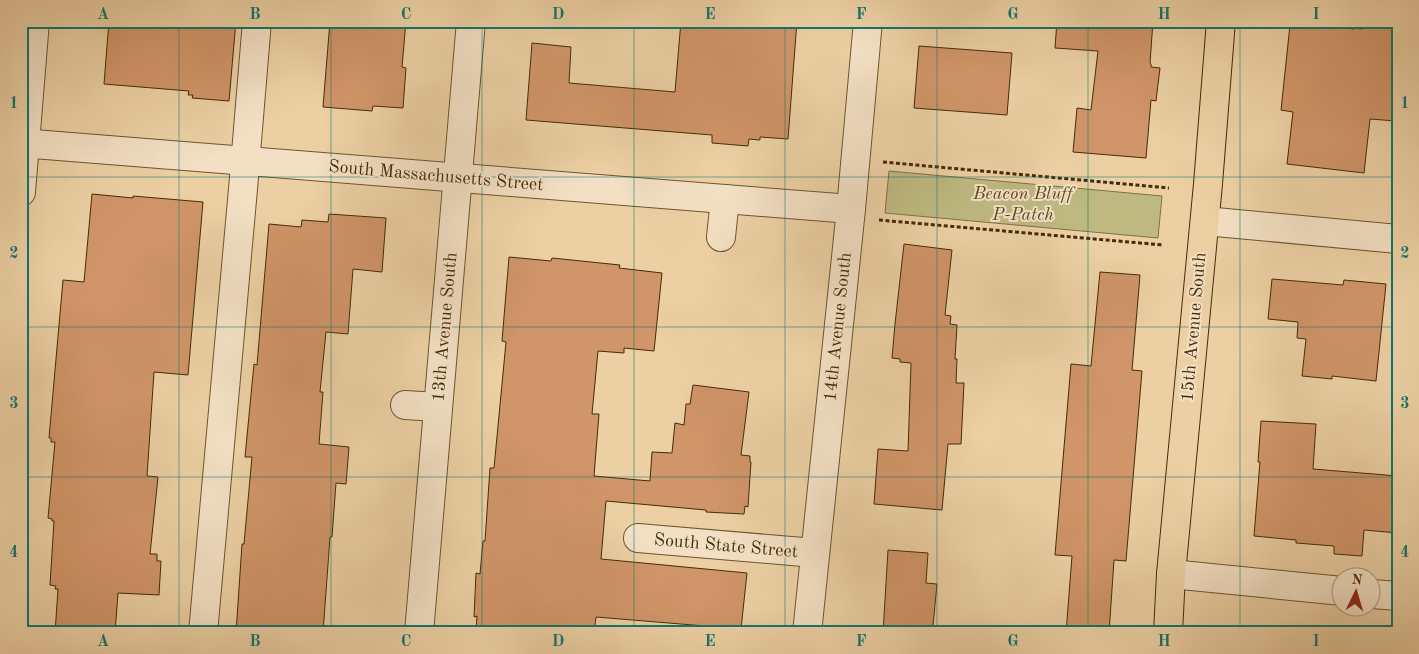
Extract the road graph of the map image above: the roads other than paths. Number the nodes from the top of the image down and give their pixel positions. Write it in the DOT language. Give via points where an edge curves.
graph roads {
  1 [pos="36,21"];
  2 [pos="256,21"];
  3 [pos="471,21"];
  4 [pos="868,21"];
  5 [pos="1221,21"];
  6 [pos="23,143"];
  7 [pos="245,160"];
  8 [pos="458,178"];
  9 [pos="21,192"];
  10 [pos="725,199"];
  11 [pos="851,209"];
  12 [pos="1204,221"];
  13 [pos="721,237"];
  14 [pos="1398,239"];
  15 [pos="405,405"];
  16 [pos="438,407"];
  17 [pos="638,538"];
  18 [pos="815,553"];
  19 [pos="1170,574"];
  20 [pos="1332,590"];
  21 [pos="1382,595"];
  22 [pos="1398,596"];
  23 [pos="202,633"];
  24 [pos="419,633"];
  25 [pos="808,633"];
  26 [pos="1168,633"];
  1 -- 6 [label="street"];
  2 -- 7 [label="street"];
  3 -- 8 [label="street, 13th Avenue South"];
  4 -- 11 [label="street, 14th Avenue South"];
  5 -- 12 [label="main road, 15th Avenue South"];
  6 -- 7 [label="street, South Massachusetts Street"];
  6 -- 9 [label="street"];
  7 -- 8 [label="street, South Massachusetts Street"];
  7 -- 23 [label="street"];
  8 -- 10 [label="street, South Massachusetts Street"];
  8 -- 16 [label="street, 13th Avenue South"];
  10 -- 11 [label="street, South Massachusetts Street"];
  10 -- 13 [label="street"];
  11 -- 18 [label="street, 14th Avenue South"];
  12 -- 14 [label="street"];
  12 -- 19 [label="main road, 15th Avenue South"];
  15 -- 16 [label="street"];
  16 -- 24 [label="street, 13th Avenue South"];
  17 -- 18 [label="street, South State Street"];
  18 -- 25 [label="street, 14th Avenue South"];
  19 -- 20 [label="street"];
  19 -- 26 [label="main road, 15th Avenue South"];
  21 -- 22 [label="street"];
}
